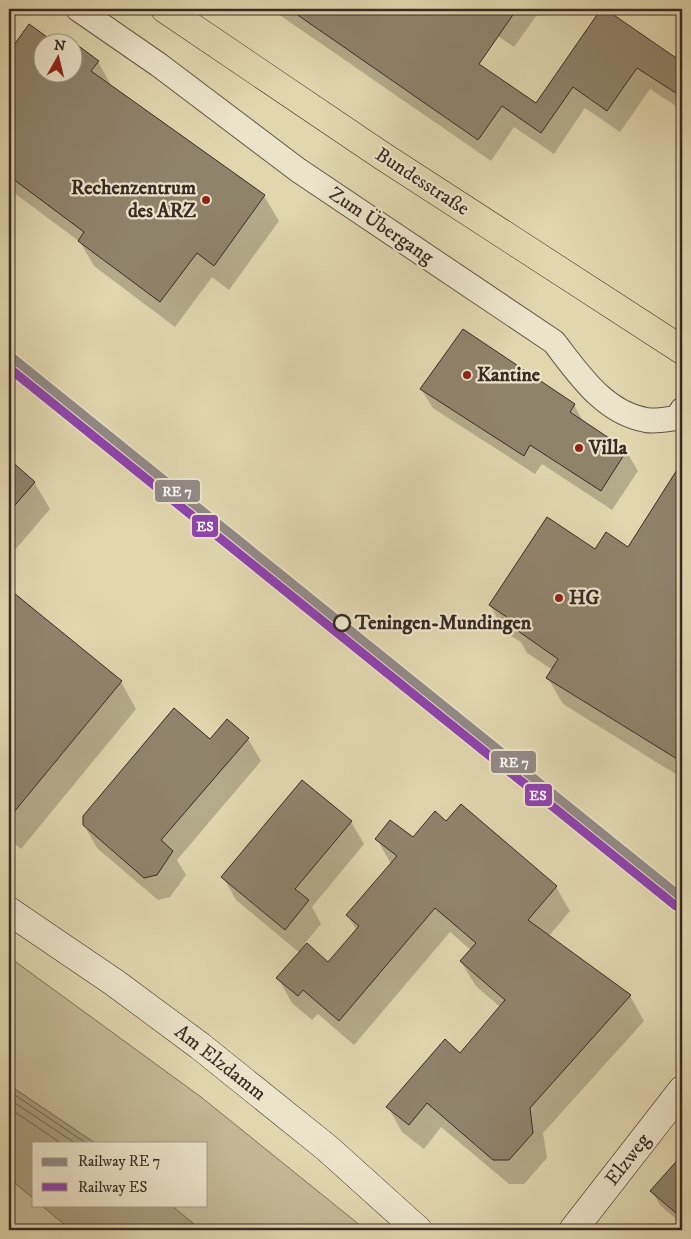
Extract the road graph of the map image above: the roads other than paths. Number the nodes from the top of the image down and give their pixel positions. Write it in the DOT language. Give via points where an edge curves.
graph roads {
  1 [pos="78,9"];
  2 [pos="165,9"];
  3 [pos="682,350"];
  4 [pos="682,410"];
  5 [pos="9,911"];
  6 [pos="682,1090"];
  7 [pos="418,1230"];
  8 [pos="573,1230"];
  1 -- 4 [label="street, Zum Übergang" via="298,170 554,342 582,378 617,411 647,421 677,418"];
  2 -- 3 [label="main road, Bundesstraße" via="381,155"];
  5 -- 7 [label="street, Am Elzdamm" via="200,1046 327,1148"];
  6 -- 8 [label="street, Elzweg"];
}
